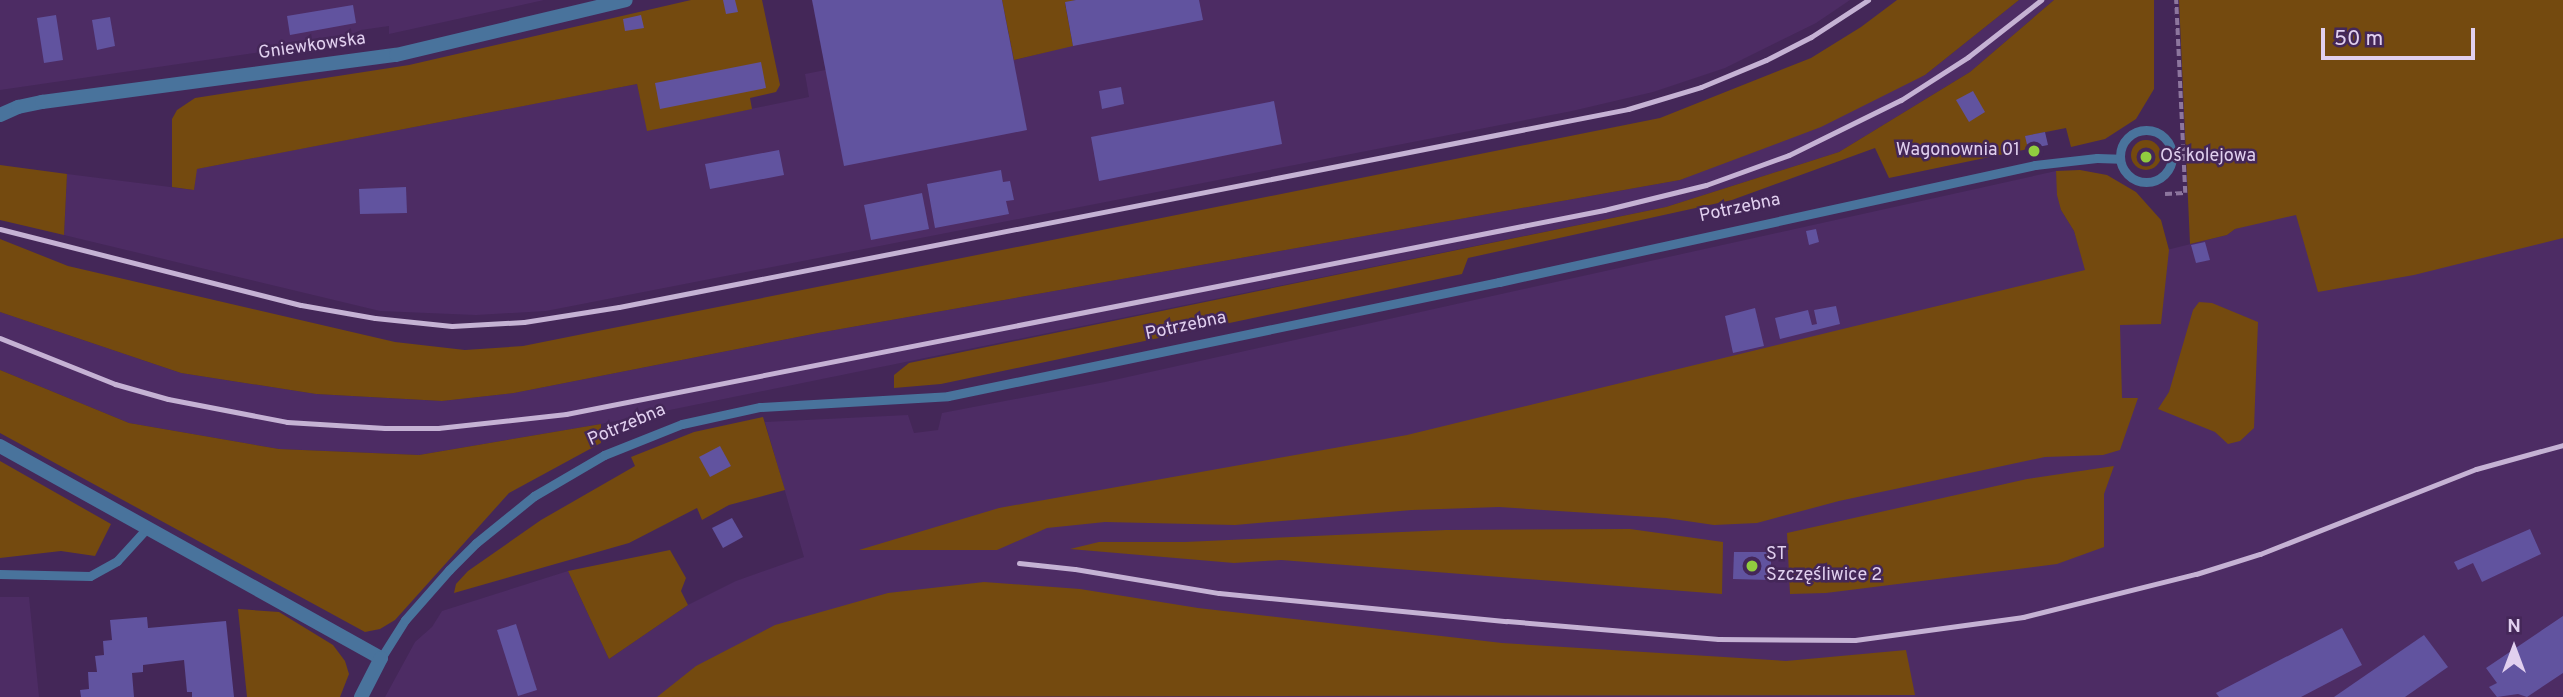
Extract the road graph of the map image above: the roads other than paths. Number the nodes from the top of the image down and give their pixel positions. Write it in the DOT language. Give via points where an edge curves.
graph roads {
  1 [pos="626,0"];
  2 [pos="0,116"];
  3 [pos="2120,159"];
  4 [pos="0,446"];
  5 [pos="147,528"];
  6 [pos="0,574"];
  7 [pos="381,658"];
  8 [pos="361,697"];
  1 -- 2 [label="street, Gniewkowska" via="396,55 42,103"];
  3 -- 3 [label="lane" via="2126,173 2146,182 2167,171 2172,155 2166,139 2143,130 2128,136"];
  3 -- 7 [label="lane, Potrzebna" via="2035,165 948,396 760,407 682,424 604,454 534,496 449,570 405,620"];
  4 -- 5 [label="street"];
  5 -- 6 [label="lane" via="117,561 90,576"];
  5 -- 7 [label="street"];
  7 -- 8 [label="street, Potrzebna"];
}
